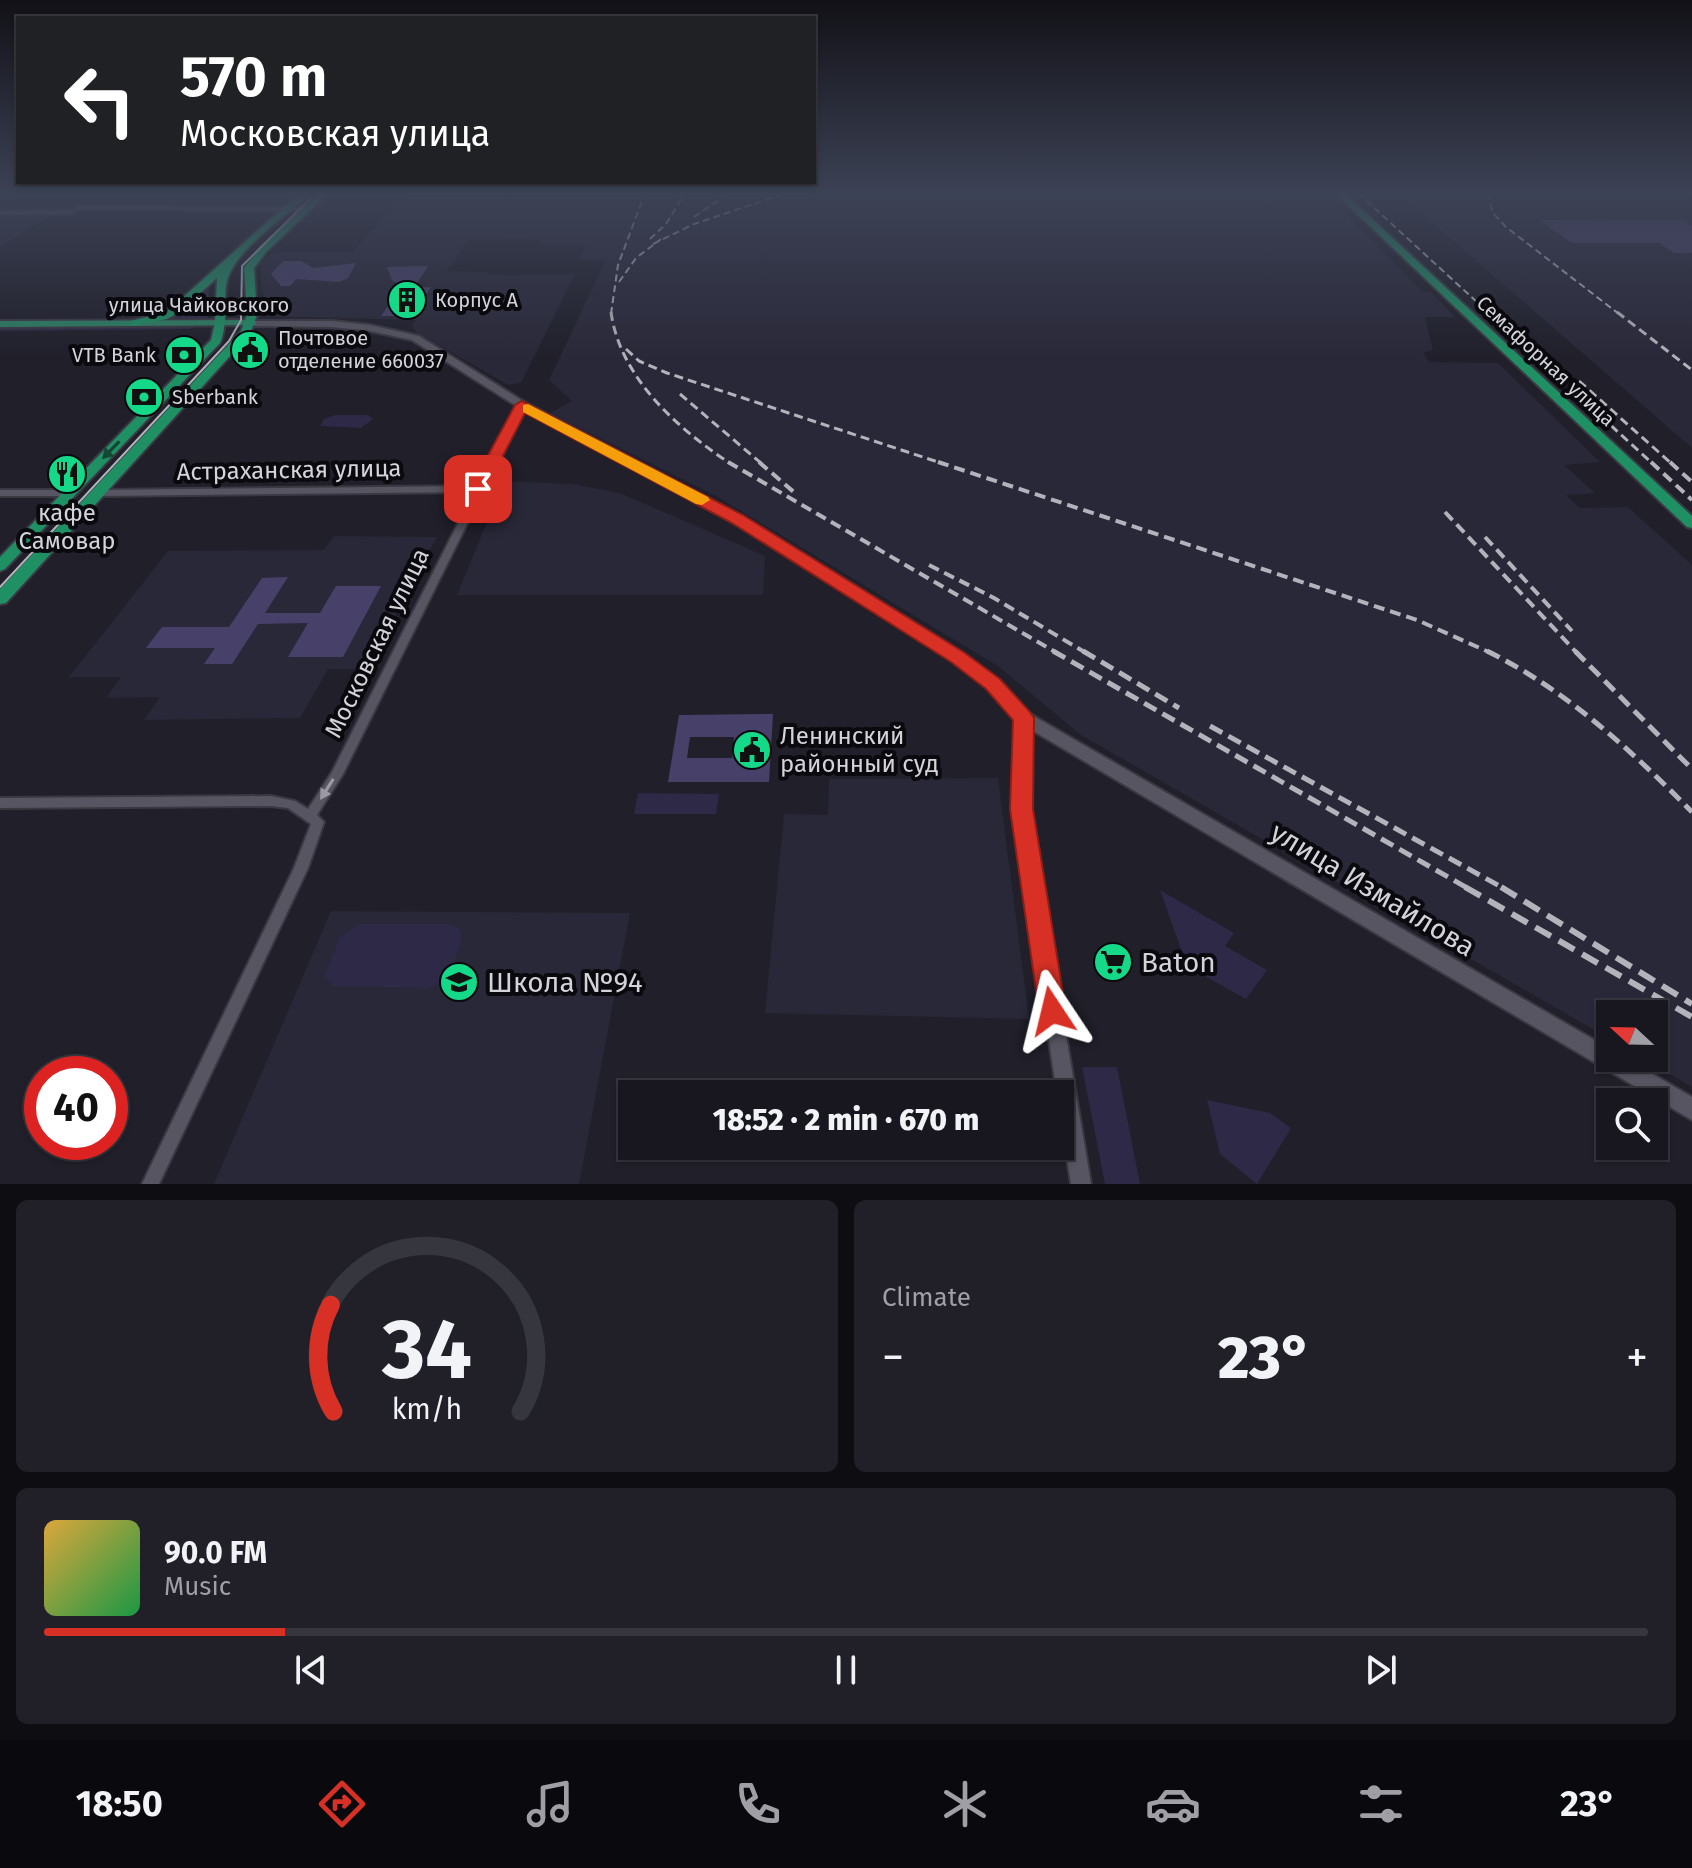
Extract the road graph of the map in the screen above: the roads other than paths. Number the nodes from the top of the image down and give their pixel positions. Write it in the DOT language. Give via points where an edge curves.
graph roads {
  1 [pos="243,248"];
  2 [pos="265,248"];
  3 [pos="1398,248"];
  4 [pos="237,254"];
  5 [pos="134,323"];
  6 [pos="0,324"];
  7 [pos="220,327"];
  8 [pos="249,327"];
  9 [pos="0,334"];
  10 [pos="522,405"];
  11 [pos="478,489"];
  12 [pos="0,493"];
  13 [pos="70,493"];
  14 [pos="100,493"];
  15 [pos="1692,524"];
  16 [pos="0,566"];
  17 [pos="0,599"];
  18 [pos="1024,718"];
  19 [pos="0,803"];
  20 [pos="311,814"];
  21 [pos="1692,1109"];
  22 [pos="150,1184"];
  23 [pos="1081,1184"];
  1 -- 4 [label="highway"];
  2 -- 8 [label="highway" via="249,268"];
  3 -- 15 [label="highway, Семафорная улица"];
  4 -- 5 [label="highway" via="174,311"];
  4 -- 7 [label="highway" via="222,277"];
  5 -- 6 [label="main road, улица Чайковского"];
  5 -- 7 [label="main road, улица Чайковского"];
  7 -- 8 [label="main road, улица Чайковского"];
  7 -- 9 [label="main road, улица Чайковского"];
  7 -- 13 [label="highway, one-way" via="216,341"];
  8 -- 10 [label="main road, улица Чайковского" via="415,338"];
  8 -- 14 [label="highway"];
  10 -- 11 [label="street, Московская улица"];
  10 -- 18 [label="main road, улица Измайлова" via="737,519 880,607 958,657"];
  11 -- 14 [label="street, Астраханская улица"];
  11 -- 20 [label="street, Московская улица, one-way" via="337,774"];
  12 -- 13 [label="street"];
  13 -- 16 [label="highway"];
  14 -- 17 [label="highway"];
  18 -- 21 [label="main road, улица Измайлова"];
  18 -- 23 [label="street" via="1021,809"];
  19 -- 20 [label="street" via="271,801"];
  20 -- 22 [label="street" via="318,822 301,868"];
}
